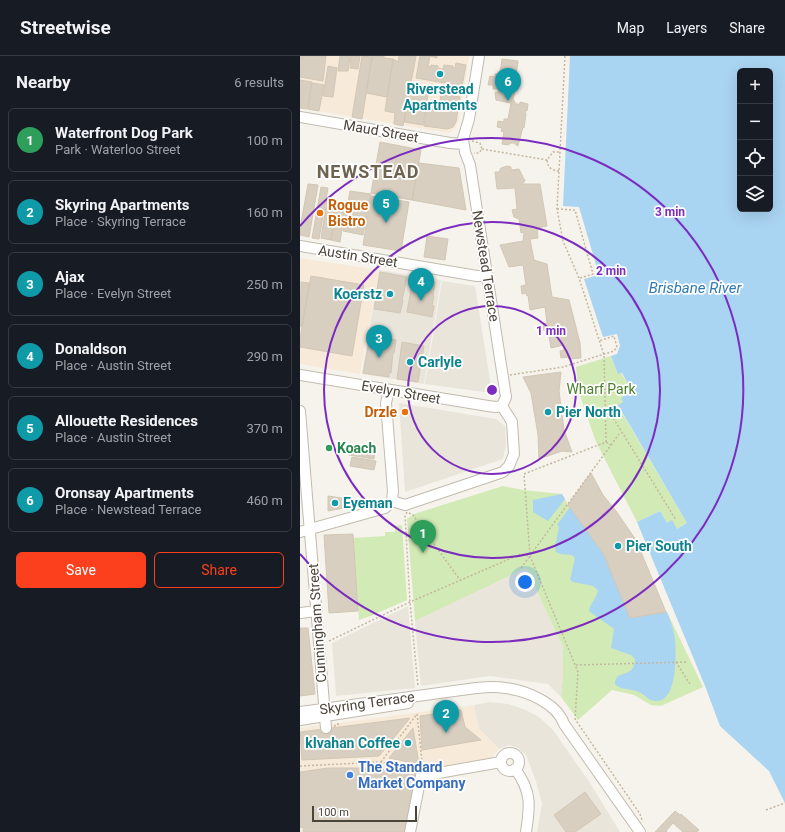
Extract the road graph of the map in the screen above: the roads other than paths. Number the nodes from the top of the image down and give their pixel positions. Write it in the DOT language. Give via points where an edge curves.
graph roads {
  1 [pos="479,56"];
  2 [pos="300,117"];
  3 [pos="463,145"];
  4 [pos="300,246"];
  5 [pos="488,276"];
  6 [pos="300,375"];
  7 [pos="389,390"];
  8 [pos="502,406"];
  9 [pos="300,411"];
  10 [pos="392,501"];
  11 [pos="305,530"];
  12 [pos="317,611"];
  13 [pos="300,613"];
  14 [pos="300,712"];
  15 [pos="324,712"];
  16 [pos="300,720"];
  17 [pos="329,727"];
  18 [pos="501,762"];
  19 [pos="515,769"];
  20 [pos="616,798"];
  21 [pos="641,827"];
  22 [pos="410,832"];
  23 [pos="526,832"];
  24 [pos="633,832"];
  1 -- 3 [label="street"];
  2 -- 3 [label="street, Maud Street"];
  3 -- 5 [label="street, Newstead Terrace" via="470,164"];
  4 -- 5 [label="street, Austin Street"];
  5 -- 8 [label="street, Newstead Terrace" via="506,397"];
  6 -- 7 [label="street, Evelyn Street"];
  7 -- 8 [label="street, Evelyn Street"];
  7 -- 10 [label="street" via="386,403"];
  8 -- 10 [label="street" via="512,422 514,454 503,472 405,505"];
  9 -- 11 [label="street, Cunningham Street"];
  10 -- 11 [label="street" via="385,508"];
  11 -- 12 [label="street, Cunningham Street"];
  12 -- 13 [label="street"];
  12 -- 15 [label="street, Cunningham Street"];
  14 -- 15 [label="street, Skyring Terrace"];
  15 -- 16 [label="street, Skyring Terrace"];
  15 -- 17 [label="street, Cunningham Street"];
  15 -- 20 [label="street, Skyring Terrace" via="460,690 492,687 521,691 555,710 562,717 564,724"];
  18 -- 19 [label="street" via="506,770"];
  18 -- 19 [label="street" via="504,755 514,754 518,760"];
  18 -- 22 [label="street" via="420,776"];
  19 -- 23 [label="street" via="523,779 529,799"];
  20 -- 21 [label="street, Skyring Terrace"];
  20 -- 24 [label="street, Skyring Terrace"];
}
